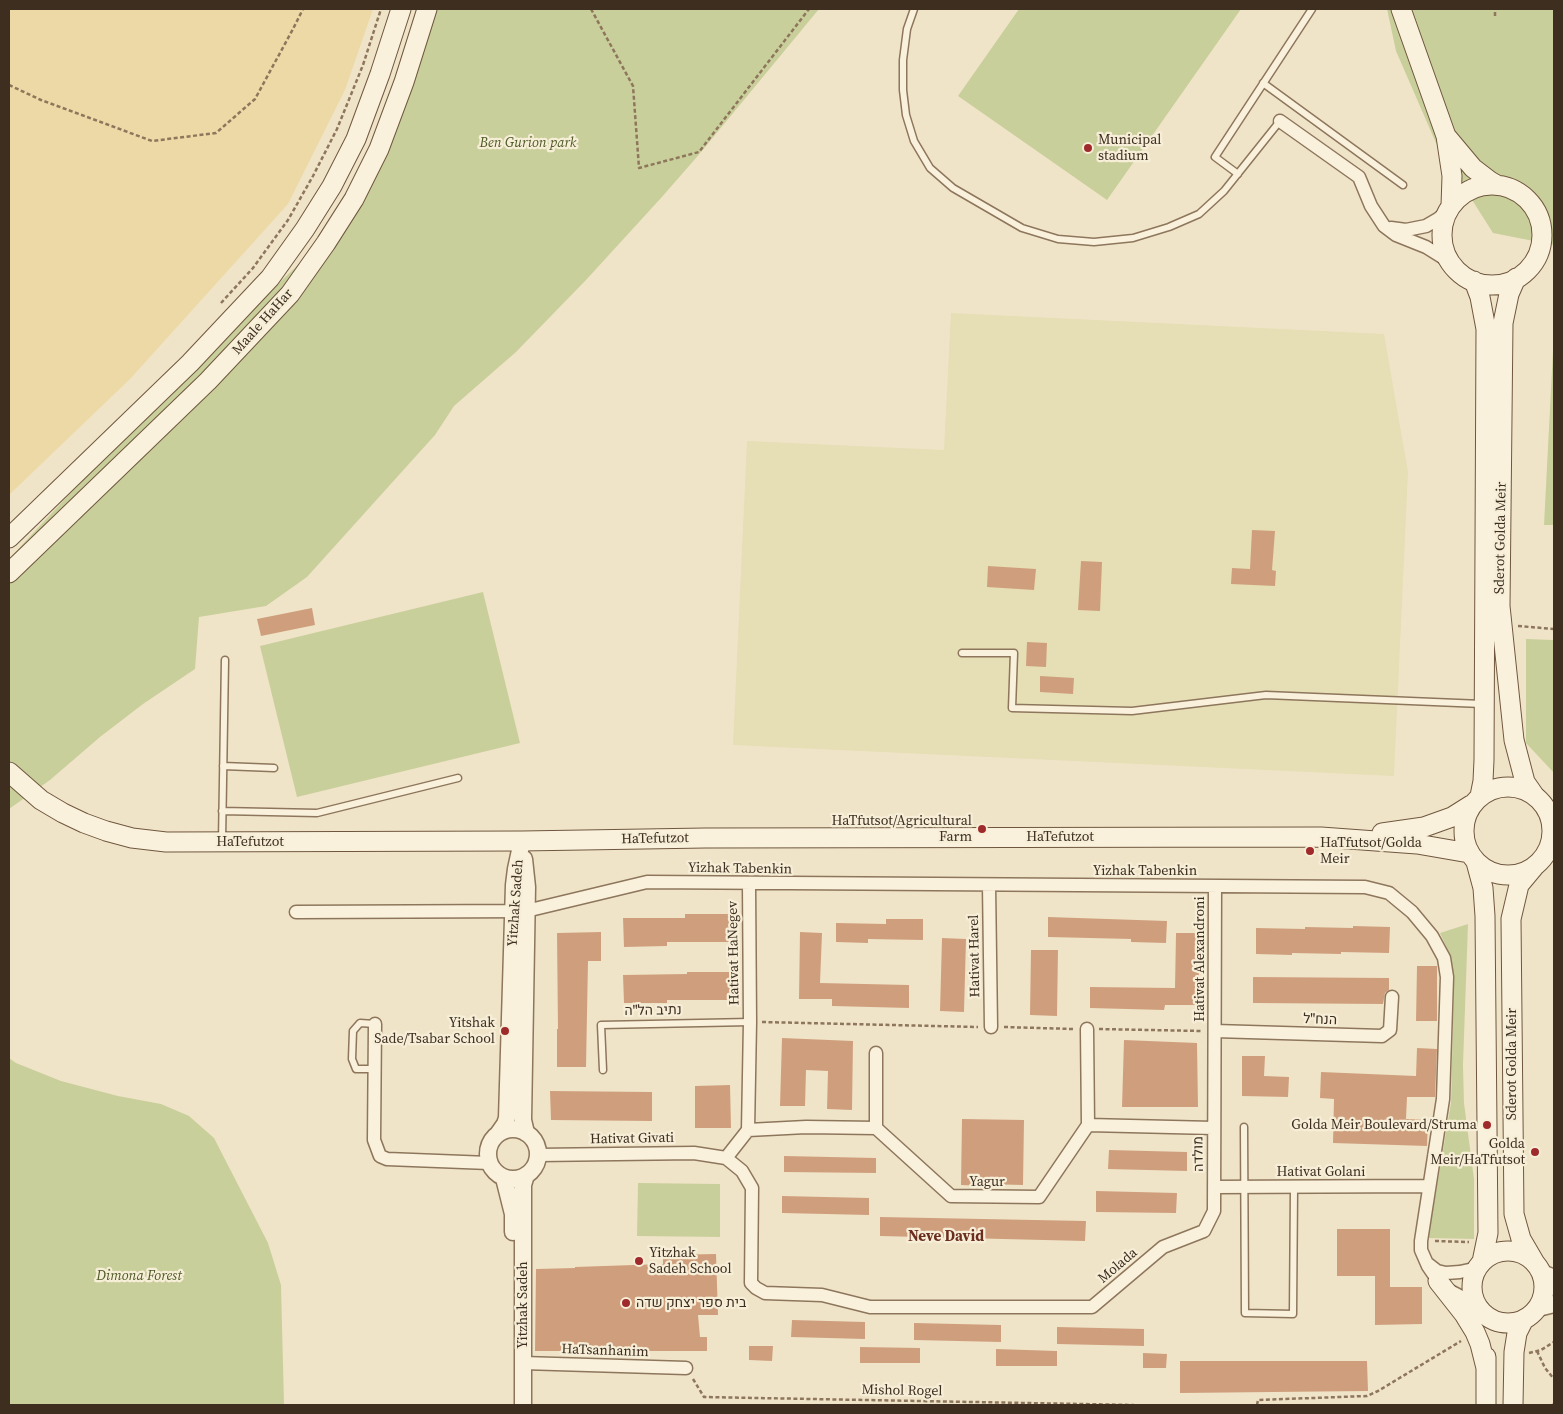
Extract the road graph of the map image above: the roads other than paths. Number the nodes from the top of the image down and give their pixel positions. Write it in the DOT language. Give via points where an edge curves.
graph roads {
  1 [pos="401,9"];
  2 [pos="427,9"];
  3 [pos="914,9"];
  4 [pos="1312,9"];
  5 [pos="1401,9"];
  6 [pos="1263,84"];
  7 [pos="1280,121"];
  8 [pos="1446,136"];
  9 [pos="1238,174"];
  10 [pos="1498,185"];
  11 [pos="1403,186"];
  12 [pos="1450,208"];
  13 [pos="1384,226"];
  14 [pos="1450,262"];
  15 [pos="1516,278"];
  16 [pos="1474,281"];
  17 [pos="9,538"];
  18 [pos="9,573"];
  19 [pos="962,653"];
  20 [pos="224,660"];
  21 [pos="1483,704"];
  22 [pos="223,766"];
  23 [pos="274,768"];
  24 [pos="9,772"];
  25 [pos="458,778"];
  26 [pos="1475,800"];
  27 [pos="1544,802"];
  28 [pos="222,811"];
  29 [pos="1321,837"];
  30 [pos="222,842"];
  31 [pos="522,842"];
  32 [pos="1472,857"];
  33 [pos="1544,858"];
  34 [pos="749,884"];
  35 [pos="989,885"];
  36 [pos="1215,886"];
  37 [pos="520,911"];
  38 [pos="296,912"];
  39 [pos="1392,997"];
  40 [pos="750,1022"];
  41 [pos="375,1024"];
  42 [pos="991,1027"];
  43 [pos="1087,1029"];
  44 [pos="1215,1031"];
  45 [pos="876,1053"];
  46 [pos="374,1069"];
  47 [pos="603,1070"];
  48 [pos="1088,1125"];
  49 [pos="1244,1127"];
  50 [pos="876,1128"];
  51 [pos="1213,1128"];
  52 [pos="748,1130"];
  53 [pos="526,1133"];
  54 [pos="498,1134"];
  55 [pos="538,1155"];
  56 [pos="726,1158"];
  57 [pos="489,1163"];
  58 [pos="526,1175"];
  59 [pos="504,1178"];
  60 [pos="1429,1186"];
  61 [pos="1245,1187"];
  62 [pos="1214,1188"];
  63 [pos="1294,1188"];
  64 [pos="1424,1259"];
  65 [pos="1480,1265"];
  66 [pos="1544,1271"];
  67 [pos="1438,1281"];
  68 [pos="1546,1306"];
  69 [pos="1480,1309"];
  70 [pos="1523,1321"];
  71 [pos="523,1363"];
  72 [pos="686,1368"];
  73 [pos="1486,1368"];
  74 [pos="512,1405"];
  75 [pos="523,1405"];
  76 [pos="1486,1405"];
  77 [pos="1514,1405"];
  1 -- 17 [label="main road, Maale HaHar" via="356,139 327,194 270,278 190,363"];
  2 -- 18 [label="main road, Maale HaHar" via="379,149 354,199 290,294 208,381"];
  3 -- 9 [label="lane" via="902,60 906,115 914,141 930,168 953,188 1022,228 1058,239 1094,242 1133,238 1199,214"];
  4 -- 6 [label="lane"];
  5 -- 8 [label="main road"];
  6 -- 9 [label="lane" via="1215,157"];
  6 -- 11 [label="lane"];
  7 -- 9 [label="lane"];
  7 -- 13 [label="street" via="1359,177"];
  8 -- 10 [label="main road" via="1474,168"];
  8 -- 12 [label="main road" via="1452,176"];
  10 -- 12 [label="main road" via="1474,188"];
  10 -- 15 [label="main road" via="1518,192 1529,201 1538,214 1542,229 1542,244 1537,258"];
  12 -- 13 [label="street" via="1438,219 1418,228 1397,230"];
  12 -- 14 [label="main road" via="1443,222 1442,236"];
  13 -- 14 [label="street"];
  14 -- 16 [label="main road" via="1460,274"];
  15 -- 16 [label="main road" via="1498,284"];
  15 -- 27 [label="main road, Sderot Golda Meir" via="1503,323 1501,625 1514,740 1526,782"];
  16 -- 21 [label="main road, Sderot Golda Meir" via="1486,328"];
  19 -- 21 [label="lane" via="1014,654 1012,708 1132,711 1266,695"];
  20 -- 22 [label="lane"];
  21 -- 26 [label="main road, Sderot Golda Meir" via="1483,781"];
  22 -- 23 [label="lane"];
  22 -- 28 [label="lane"];
  24 -- 30 [label="main road, HaTefutzot" via="41,800 106,831 166,842"];
  25 -- 28 [label="lane" via="317,813"];
  26 -- 27 [label="main road" via="1493,789 1507,786 1521,788"];
  26 -- 29 [label="main road, HaTefutzot" via="1452,816 1424,827"];
  26 -- 32 [label="main road" via="1465,816 1463,829 1464,841"];
  27 -- 33 [label="main road" via="1552,829 1551,843"];
  28 -- 30 [label="lane"];
  29 -- 31 [label="main road, HaTefutzot" via="705,838"];
  29 -- 32 [label="main road, HaTefutzot" via="1417,844"];
  30 -- 31 [label="main road, HaTefutzot"];
  31 -- 37 [label="street, Yitzhak Sadeh" via="526,873"];
  32 -- 33 [label="main road" via="1486,870 1510,875 1523,873"];
  32 -- 65 [label="main road, Sderot Golda Meir" via="1483,888 1485,916 1488,1233"];
  33 -- 66 [label="main road, Sderot Golda Meir" via="1519,885 1511,928 1514,1214 1521,1239"];
  34 -- 35 [label="street, Yizhak Tabenkin"];
  34 -- 37 [label="street, Yizhak Tabenkin" via="647,882"];
  34 -- 40 [label="street, Hativat HaNegev"];
  35 -- 36 [label="street, Yizhak Tabenkin"];
  35 -- 42 [label="street, Hativat Harel"];
  36 -- 44 [label="street, Hativat Alexandroni"];
  36 -- 60 [label="street, Yizhak Tabenkin" via="1365,887 1389,893 1412,912 1432,936 1444,958 1447,977 1443,1099"];
  37 -- 38 [label="street, Yizhak Tabenkin"];
  37 -- 53 [label="street, Yitzhak Sadeh" via="523,1120"];
  37 -- 54 [label="street, Yitzhak Sadeh" via="507,1118"];
  39 -- 44 [label="street, הנח\"ל" via="1390,1030 1382,1036"];
  40 -- 47 [label="lane, נתיב הל\"ה" via="601,1025"];
  40 -- 52 [label="street, Hativat HaNegev"];
  41 -- 46 [label="street"];
  41 -- 46 [label="lane" via="360,1023 353,1031 352,1059 356,1069"];
  43 -- 48 [label="street"];
  44 -- 51 [label="street, מולדה"];
  45 -- 50 [label="street"];
  46 -- 57 [label="street" via="374,1140 380,1156 387,1159"];
  48 -- 50 [label="street, Yagur" via="1039,1197 952,1196"];
  48 -- 51 [label="street"];
  49 -- 61 [label="lane"];
  50 -- 52 [label="street"];
  51 -- 62 [label="street, מולדה"];
  52 -- 56 [label="street"];
  53 -- 54 [label="street" via="512,1129"];
  53 -- 55 [label="street" via="537,1147"];
  54 -- 57 [label="street" via="488,1147"];
  55 -- 56 [label="street, Hativat Givati" via="694,1153"];
  55 -- 58 [label="street" via="532,1171"];
  56 -- 62 [label="street, מולדה" via="742,1171 752,1188 751,1282 756,1288 765,1293 822,1295 870,1307 1092,1307 1164,1247 1204,1231 1214,1211"];
  57 -- 59 [label="street"];
  58 -- 59 [label="street" via="517,1179"];
  58 -- 71 [label="street, Yitzhak Sadeh"];
  59 -- 74 [label="street, Yitzhak Sadeh" via="513,1214"];
  60 -- 63 [label="street, Hativat Golani"];
  60 -- 64 [label="street, Yizhak Tabenkin" via="1420,1241"];
  61 -- 62 [label="street, Hativat Golani"];
  61 -- 63 [label="street, Hativat Golani"];
  61 -- 63 [label="lane" via="1245,1313 1293,1314"];
  64 -- 65 [label="street" via="1442,1272 1460,1272"];
  64 -- 67 [label="street, Yizhak Tabenkin"];
  65 -- 66 [label="main road" via="1497,1253 1509,1251 1526,1255"];
  65 -- 69 [label="main road" via="1472,1286"];
  66 -- 68 [label="main road"];
  67 -- 69 [label="street, Yizhak Tabenkin"];
  67 -- 73 [label="main road" via="1475,1332"];
  68 -- 70 [label="main road"];
  69 -- 70 [label="main road" via="1499,1322"];
  69 -- 73 [label="main road" via="1485,1331"];
  70 -- 77 [label="main road" via="1514,1347"];
  71 -- 72 [label="street, HaTsanhanim"];
  71 -- 75 [label="street, Yitzhak Sadeh"];
  73 -- 76 [label="main road"];
}
